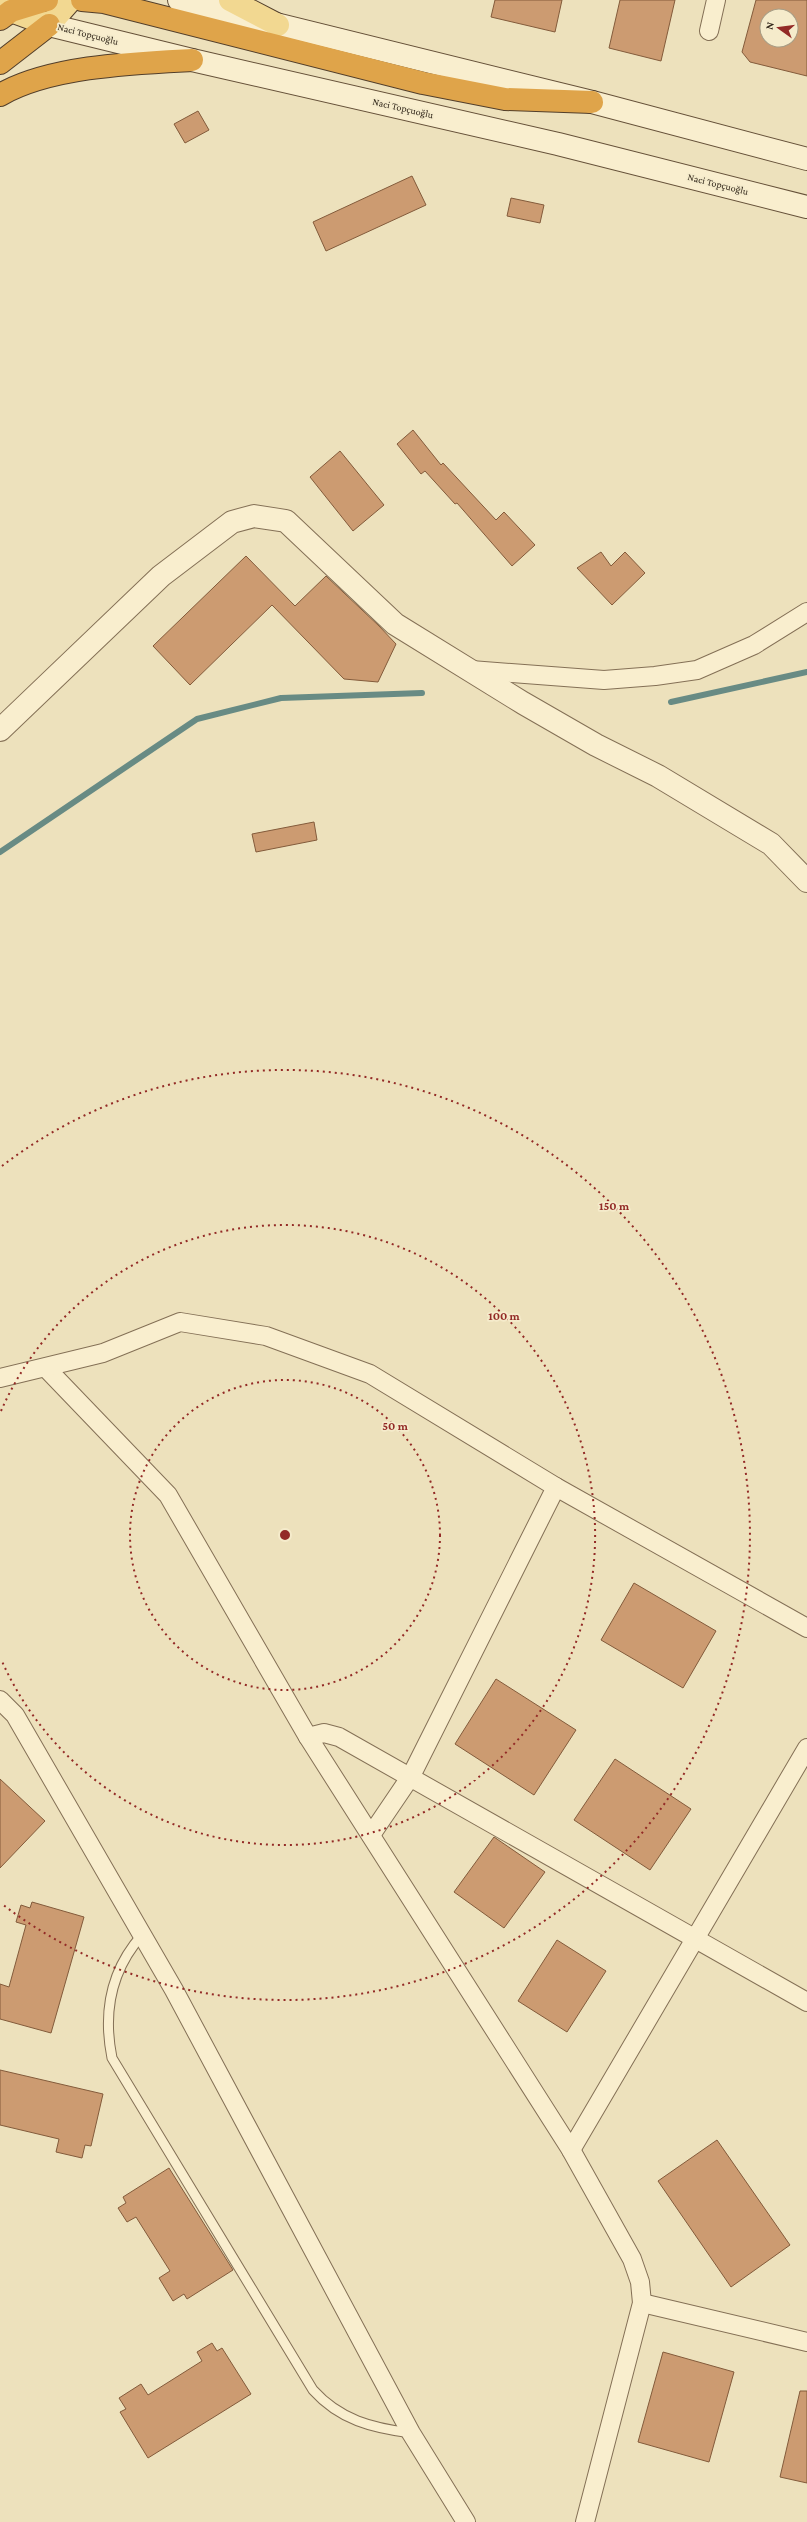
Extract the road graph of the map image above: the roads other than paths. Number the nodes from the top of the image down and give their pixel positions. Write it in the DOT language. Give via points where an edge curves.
graph roads {
  1 [pos="47,0"];
  2 [pos="71,0"];
  3 [pos="82,0"];
  4 [pos="179,0"];
  5 [pos="230,0"];
  6 [pos="716,0"];
  7 [pos="8,9"];
  8 [pos="49,24"];
  9 [pos="278,24"];
  10 [pos="708,31"];
  11 [pos="192,60"];
  12 [pos="0,63"];
  13 [pos="0,95"];
  14 [pos="592,102"];
  15 [pos="807,159"];
  16 [pos="807,207"];
  17 [pos="807,612"];
  18 [pos="471,670"];
  19 [pos="0,730"];
  20 [pos="807,881"];
  21 [pos="46,1368"];
  22 [pos="0,1378"];
  23 [pos="556,1487"];
  24 [pos="807,1628"];
  25 [pos="0,1700"];
  26 [pos="308,1737"];
  27 [pos="807,1748"];
  28 [pos="411,1776"];
  29 [pos="371,1835"];
  30 [pos="142,1935"];
  31 [pos="696,1937"];
  32 [pos="807,2002"];
  33 [pos="571,2150"];
  34 [pos="642,2303"];
  35 [pos="807,2342"];
  36 [pos="411,2433"];
  37 [pos="466,2522"];
  38 [pos="585,2522"];
  1 -- 7 [label="highway"];
  2 -- 8 [label="main road"];
  3 -- 14 [label="highway" via="104,2 423,83 497,98"];
  4 -- 9 [label="main road"];
  5 -- 9 [label="main road"];
  6 -- 10 [label="street"];
  7 -- 8 [label="main road, Naci Topçuoğlu"];
  8 -- 11 [label="main road, Naci Topçuoğlu"];
  8 -- 12 [label="highway"];
  9 -- 14 [label="main road"];
  11 -- 13 [label="highway" via="133,63 76,72 40,79"];
  11 -- 16 [label="main road, Naci Topçuoğlu" via="558,144"];
  14 -- 15 [label="main road"];
  17 -- 18 [label="street" via="754,645 697,670 604,680"];
  18 -- 19 [label="main road" via="395,624 286,521 254,516 232,522 161,576"];
  18 -- 20 [label="main road" via="596,745 658,776 771,844"];
  21 -- 22 [label="street"];
  21 -- 23 [label="street" via="103,1353 180,1322 266,1336 370,1374"];
  21 -- 26 [label="street" via="168,1496"];
  23 -- 24 [label="street"];
  23 -- 28 [label="street"];
  25 -- 30 [label="street" via="15,1715"];
  26 -- 28 [label="street" via="316,1733 331,1734"];
  26 -- 29 [label="street"];
  27 -- 31 [label="street"];
  28 -- 29 [label="street"];
  28 -- 31 [label="street"];
  29 -- 33 [label="street"];
  30 -- 36 [label="street"];
  30 -- 36 [label="lane" via="124,1959 112,1988 108,2026 112,2058 313,2390 332,2408 356,2422 383,2430"];
  31 -- 32 [label="street"];
  31 -- 33 [label="street"];
  33 -- 34 [label="street" via="632,2259 640,2282"];
  34 -- 35 [label="street"];
  34 -- 38 [label="street"];
  36 -- 37 [label="street"];
}
